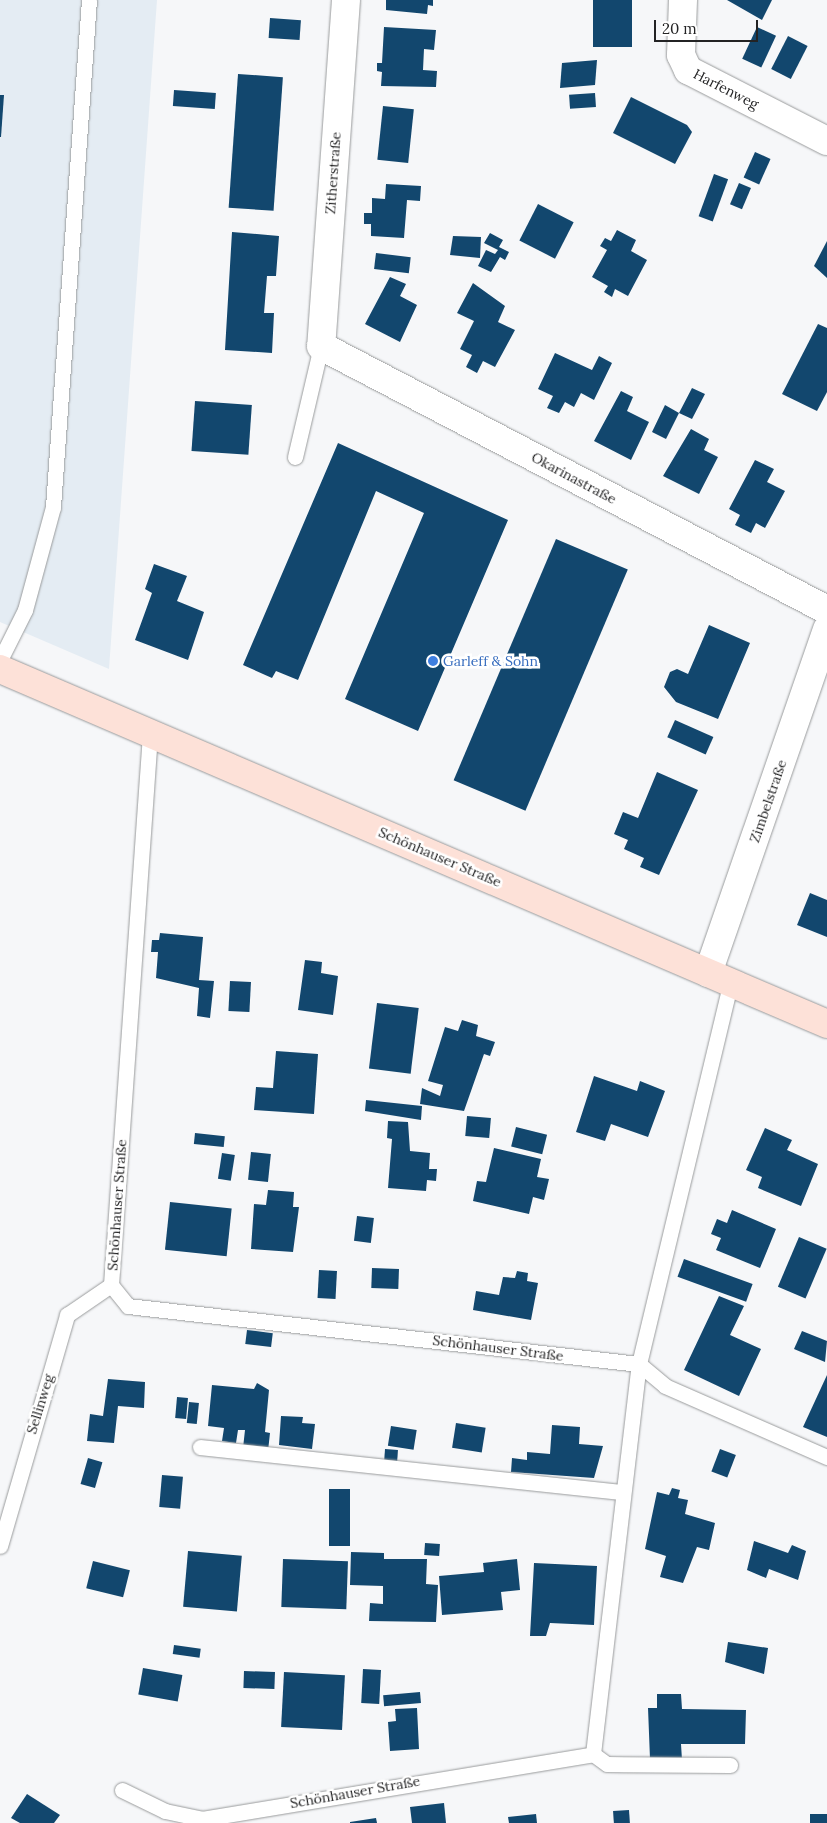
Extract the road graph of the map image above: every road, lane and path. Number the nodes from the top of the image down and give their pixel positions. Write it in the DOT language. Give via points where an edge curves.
graph roads {
  1 [pos="88,0"];
  2 [pos="346,0"];
  3 [pos="683,0"];
  4 [pos="827,141"];
  5 [pos="321,346"];
  6 [pos="295,457"];
  7 [pos="827,610"];
  8 [pos="827,629"];
  9 [pos="0,660"];
  10 [pos="0,668"];
  11 [pos="150,734"];
  12 [pos="719,977"];
  13 [pos="827,1024"];
  14 [pos="111,1285"];
  15 [pos="639,1364"];
  16 [pos="200,1447"];
  17 [pos="827,1457"];
  18 [pos="620,1492"];
  19 [pos="0,1546"];
  20 [pos="593,1754"];
  21 [pos="730,1765"];
  22 [pos="122,1790"];
  1 -- 9 [label="lane" via="53,507 25,610"];
  2 -- 5 [label="street, Zitherstraße"];
  3 -- 4 [label="street, Harfenweg" via="681,55 688,70"];
  5 -- 6 [label="lane"];
  5 -- 7 [label="street, Okarinastraße"];
  8 -- 12 [label="street, Zimbelstraße"];
  10 -- 11 [label="street, Schönhauser Straße"];
  11 -- 12 [label="street, Schönhauser Straße"];
  11 -- 14 [label="lane, Schönhauser Straße"];
  12 -- 13 [label="street, Schönhauser Straße"];
  12 -- 15 [label="lane"];
  14 -- 15 [label="lane, Schönhauser Straße" via="128,1306"];
  14 -- 19 [label="lane, Sellinweg" via="67,1315"];
  15 -- 17 [label="lane" via="665,1386"];
  15 -- 18 [label="lane"];
  16 -- 18 [label="lane"];
  18 -- 20 [label="lane"];
  20 -- 21 [label="lane" via="607,1764"];
  20 -- 22 [label="lane, Schönhauser Straße" via="202,1819 166,1811"];
}
